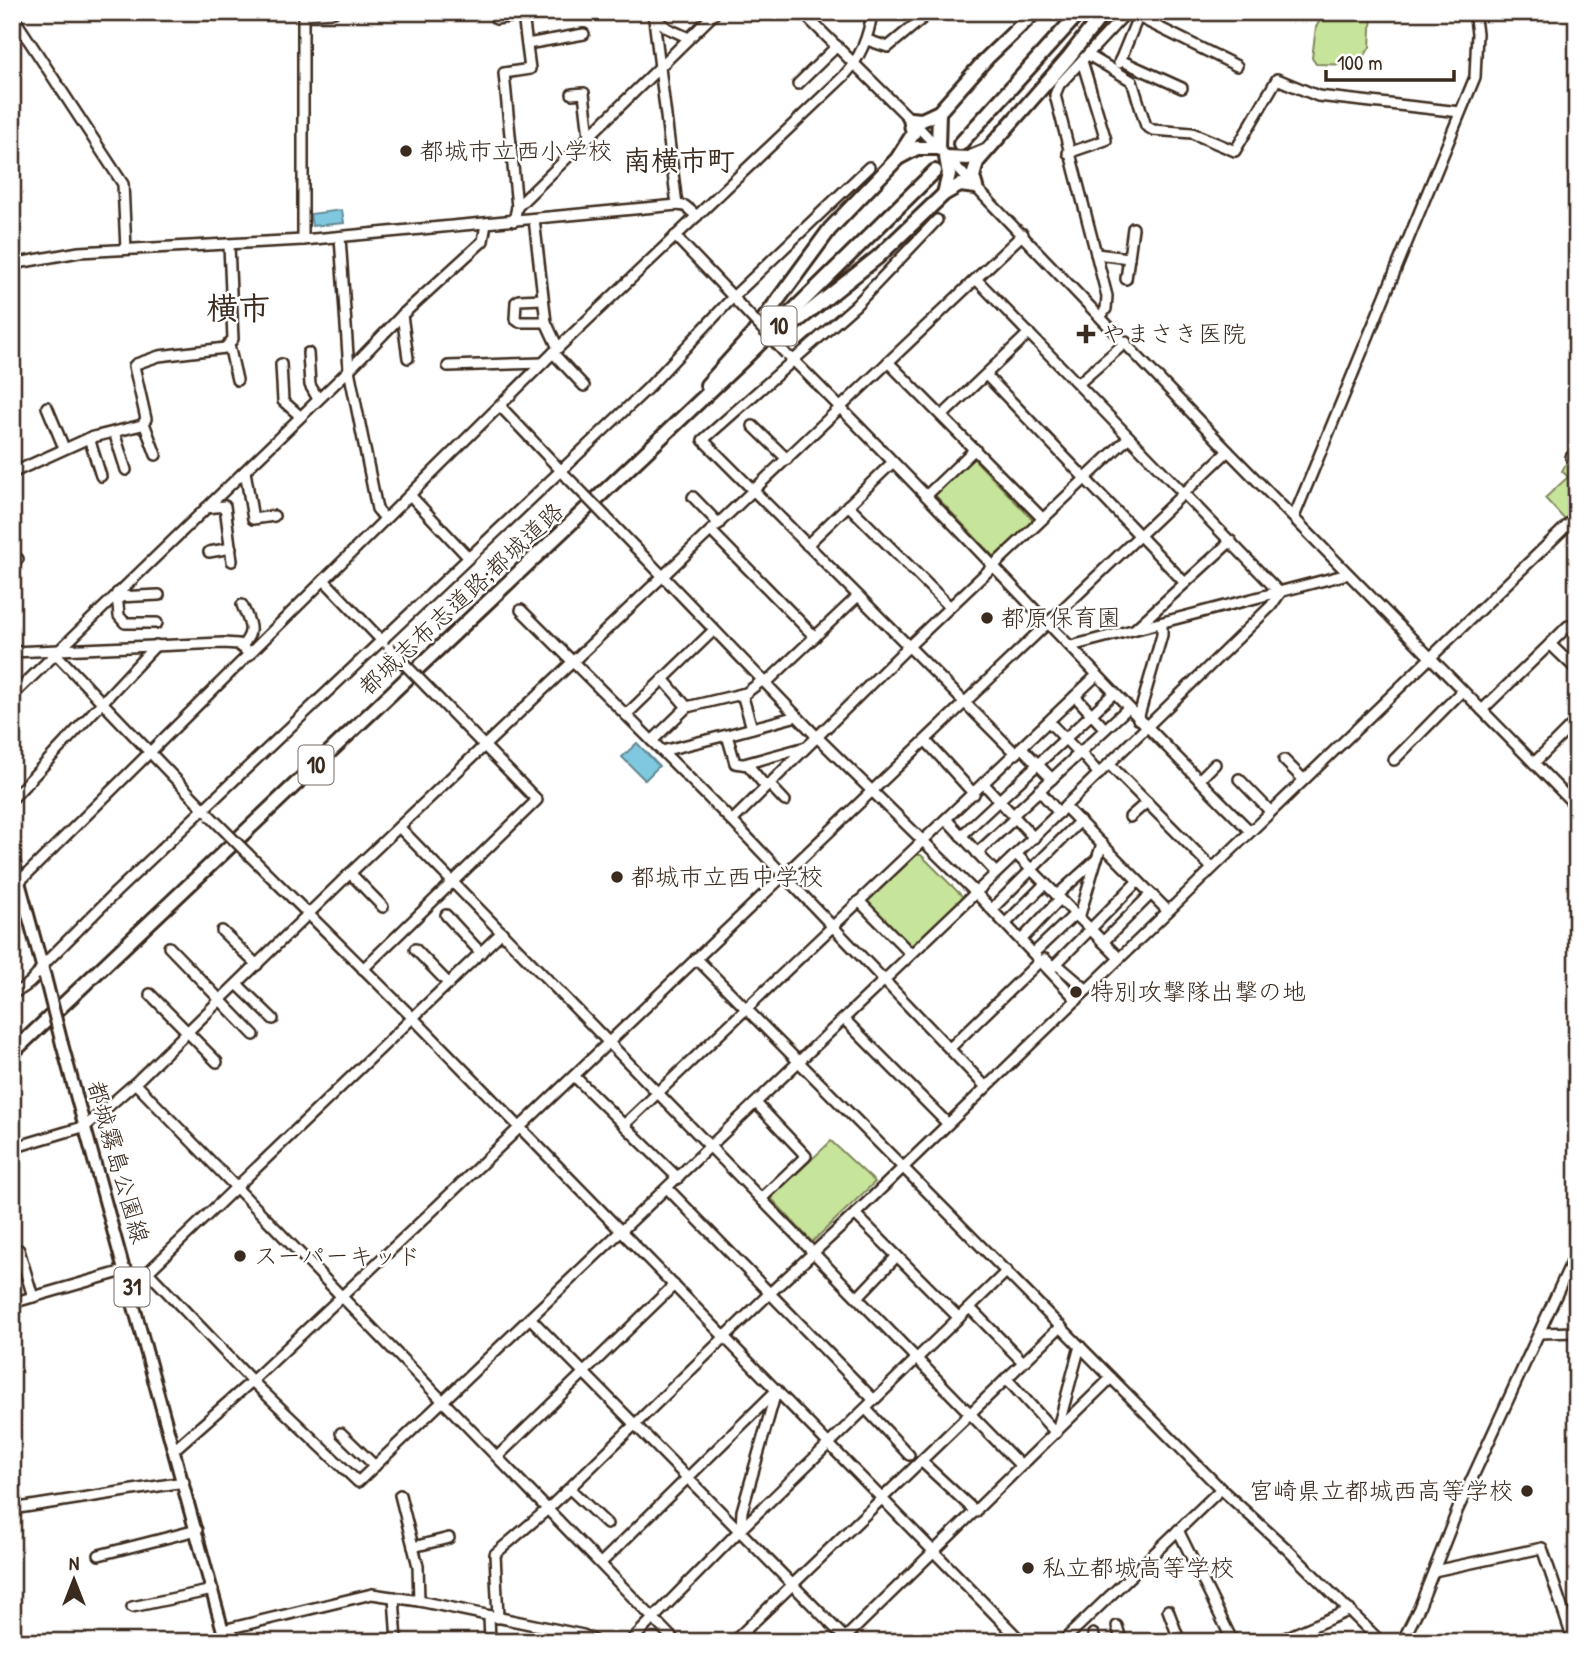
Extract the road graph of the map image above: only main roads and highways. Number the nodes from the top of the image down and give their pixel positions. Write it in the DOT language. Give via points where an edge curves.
graph roads {
  1 [pos="1035,12"];
  2 [pos="1080,12"];
  3 [pos="1104,12"];
  4 [pos="939,112"];
  5 [pos="960,144"];
  6 [pos="985,151"];
  7 [pos="942,153"];
  8 [pos="897,159"];
  9 [pos="935,171"];
  10 [pos="944,194"];
  11 [pos="620,477"];
  12 [pos="12,856"];
  13 [pos="12,1053"];
  14 [pos="226,1642"];
  1 -- 4 [label="highway"];
  2 -- 5 [label="highway"];
  3 -- 6 [label="highway"];
  4 -- 7 [label="highway"];
  4 -- 8 [label="highway" via="922,120 910,119 913,134"];
  6 -- 7 [label="highway" via="968,158"];
  6 -- 10 [label="highway" via="974,169 976,187 960,185"];
  7 -- 8 [label="highway" via="917,148"];
  7 -- 10 [label="highway" via="949,174"];
  8 -- 11 [label="highway" via="830,229 752,335"];
  9 -- 11 [label="highway, 都城志布志道路;都城道路 / 10"];
  10 -- 11 [label="highway" via="878,257 782,333"];
  11 -- 13 [label="highway, 都城志布志道路;都城道路 / 10"];
  12 -- 14 [label="main road, 都城霧島公園線 / 31, bridge"];
}
